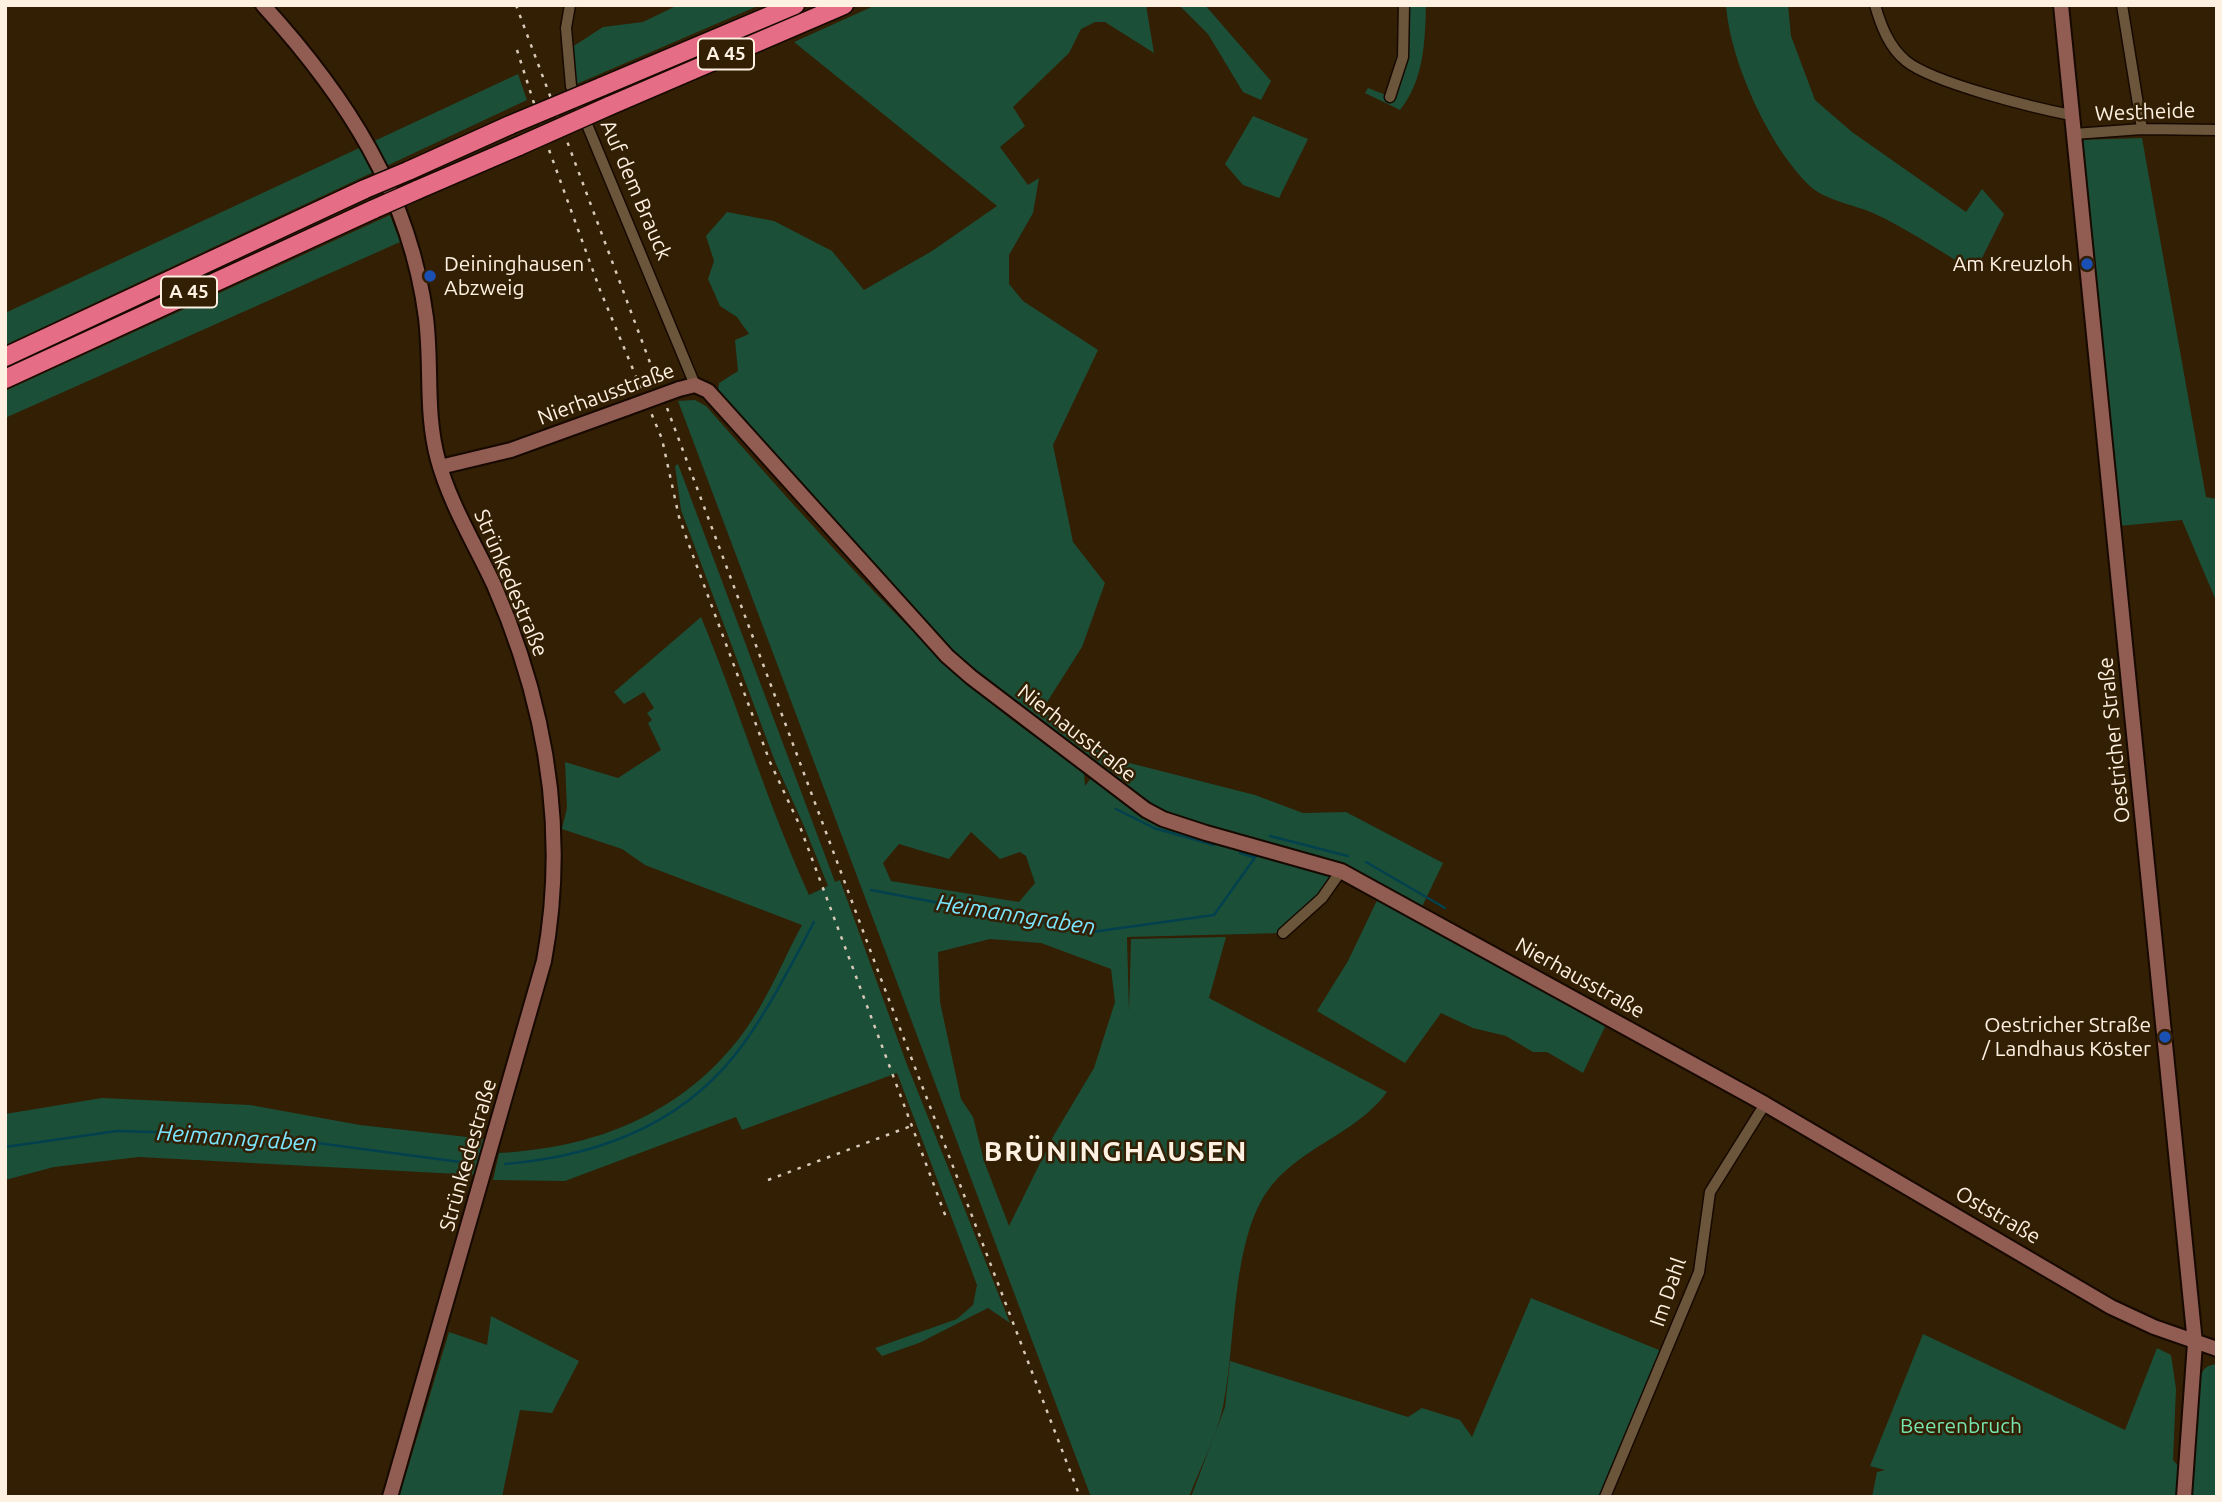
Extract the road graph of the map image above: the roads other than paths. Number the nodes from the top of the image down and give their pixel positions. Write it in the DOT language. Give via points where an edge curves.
graph roads {
  1 [pos="263,5"];
  2 [pos="570,5"];
  3 [pos="795,5"];
  4 [pos="844,5"];
  5 [pos="1404,5"];
  6 [pos="1875,5"];
  7 [pos="2061,5"];
  8 [pos="2122,5"];
  9 [pos="1390,97"];
  10 [pos="2071,115"];
  11 [pos="2142,129"];
  12 [pos="2217,130"];
  13 [pos="2074,134"];
  14 [pos="5,357"];
  15 [pos="5,379"];
  16 [pos="695,385"];
  17 [pos="440,467"];
  18 [pos="1341,871"];
  19 [pos="1283,933"];
  20 [pos="1765,1104"];
  21 [pos="2195,1343"];
  22 [pos="2217,1349"];
  23 [pos="390,1497"];
  24 [pos="1605,1497"];
  25 [pos="2184,1497"];
  1 -- 17 [label="main road, Strünkedestraße" via="334,89 395,201 416,267 426,319 429,412"];
  2 -- 16 [label="street, Auf dem Brauck" via="566,29 571,86"];
  3 -- 14 [label="highway, A 45, bridge" via="510,125"];
  4 -- 15 [label="highway, A 45, bridge" via="373,209"];
  5 -- 9 [label="street" via="1403,57"];
  6 -- 10 [label="street" via="1881,28 1895,49 1919,69 2033,108"];
  7 -- 10 [label="main road, Oestricher Straße"];
  8 -- 11 [label="street"];
  10 -- 13 [label="main road, Oestricher Straße"];
  11 -- 12 [label="street, Westheide"];
  11 -- 13 [label="street, Westheide"];
  13 -- 21 [label="main road, Oestricher Straße"];
  16 -- 17 [label="main road, Nierhausstraße, bridge" via="511,450"];
  16 -- 18 [label="main road, Nierhausstraße" via="708,391 947,656 1126,798 1163,820"];
  17 -- 23 [label="main road, Strünkedestraße" via="494,586 526,674 550,778 555,886 531,1013"];
  18 -- 19 [label="street" via="1322,898"];
  18 -- 20 [label="main road, Nierhausstraße"];
  20 -- 21 [label="main road, Oststraße" via="2111,1307"];
  20 -- 24 [label="street, Im Dahl" via="1710,1192 1699,1272"];
  21 -- 22 [label="main road, Oststraße"];
  21 -- 25 [label="main road, Oestricher Straße"];
}
